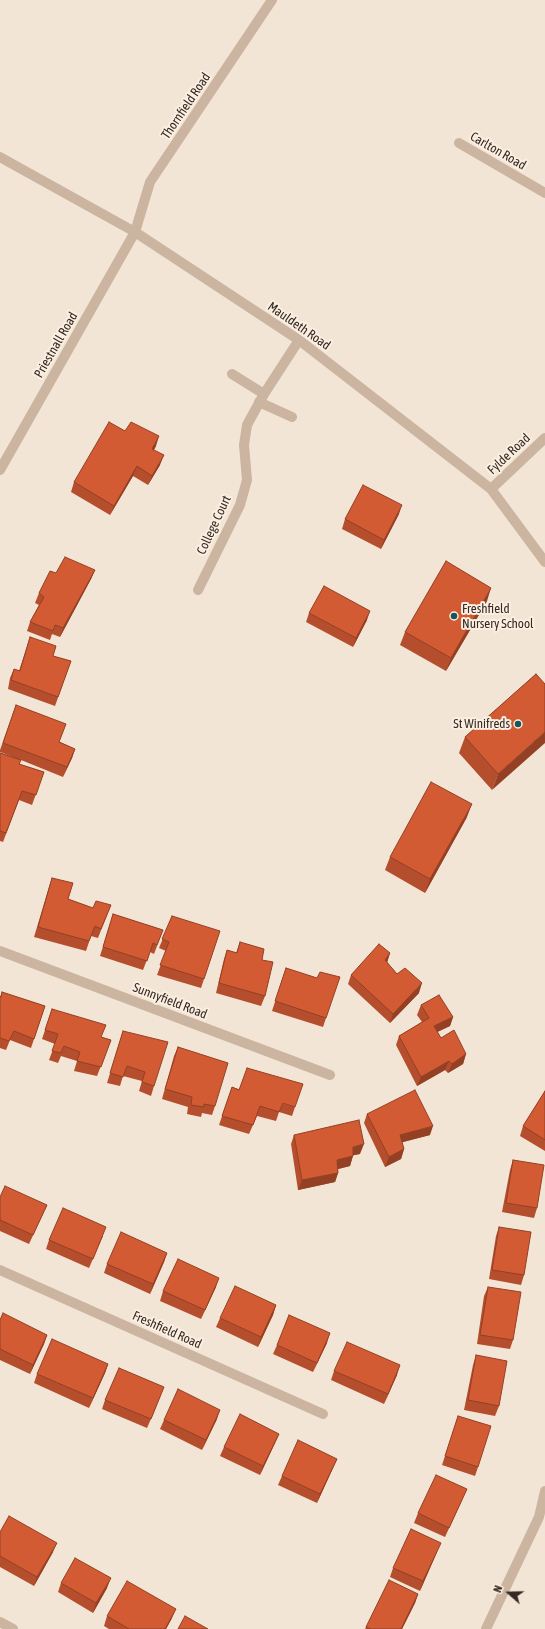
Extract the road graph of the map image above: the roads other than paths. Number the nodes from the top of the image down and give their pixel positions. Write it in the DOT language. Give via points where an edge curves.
graph roads {
  1 [pos="272,0"];
  2 [pos="459,143"];
  3 [pos="0,157"];
  4 [pos="545,193"];
  5 [pos="135,232"];
  6 [pos="300,340"];
  7 [pos="232,374"];
  8 [pos="261,398"];
  9 [pos="292,418"];
  10 [pos="545,438"];
  11 [pos="0,470"];
  12 [pos="491,489"];
  13 [pos="545,562"];
  14 [pos="198,590"];
  15 [pos="0,951"];
  16 [pos="330,1075"];
  17 [pos="0,1270"];
  18 [pos="323,1414"];
  19 [pos="545,1491"];
  20 [pos="0,1622"];
  21 [pos="13,1629"];
  22 [pos="486,1629"];
  1 -- 5 [label="street, Thornfield Road" via="150,182"];
  2 -- 4 [label="street, Carlton Road"];
  3 -- 5 [label="street, Mauldeth Road"];
  5 -- 6 [label="street, Mauldeth Road"];
  5 -- 11 [label="street, Priestnall Road"];
  6 -- 8 [label="street, College Court"];
  6 -- 12 [label="street, Mauldeth Road"];
  7 -- 8 [label="street"];
  8 -- 9 [label="street"];
  8 -- 14 [label="street, College Court" via="247,425 244,445 246,480 240,505"];
  10 -- 12 [label="street, Fylde Road"];
  12 -- 13 [label="street, Mauldeth Road"];
  15 -- 16 [label="street, Sunnyfield Road"];
  17 -- 18 [label="street, Freshfield Road"];
  19 -- 22 [label="street" via="539,1517"];
  20 -- 21 [label="street"];
}
